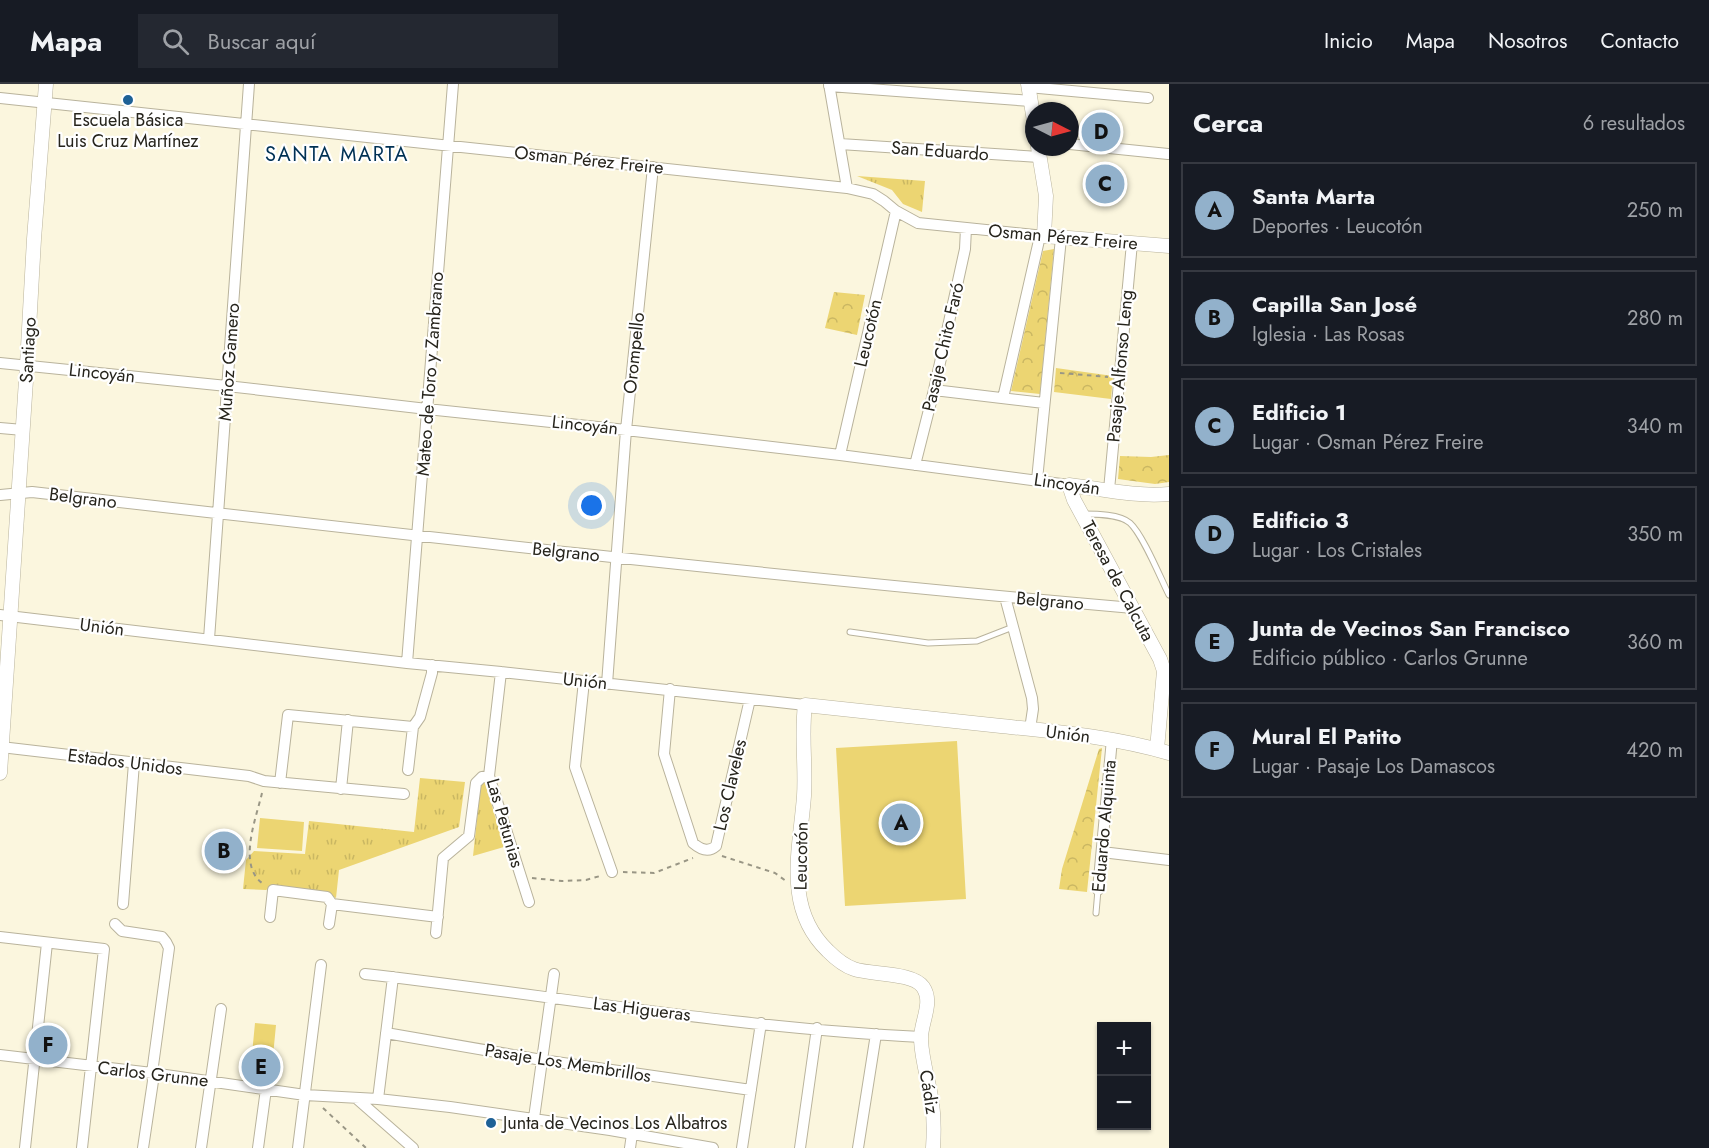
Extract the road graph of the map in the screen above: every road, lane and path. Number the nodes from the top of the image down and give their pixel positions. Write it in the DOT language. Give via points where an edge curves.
graph roads {
  1 [pos="46,84"];
  2 [pos="249,84"];
  3 [pos="453,84"];
  4 [pos="829,85"];
  5 [pos="1029,91"];
  6 [pos="0,98"];
  7 [pos="1148,98"];
  8 [pos="45,102"];
  9 [pos="246,124"];
  10 [pos="840,144"];
  11 [pos="448,145"];
  12 [pos="1079,145"];
  13 [pos="1025,151"];
  14 [pos="1168,154"];
  15 [pos="1040,156"];
  16 [pos="653,167"];
  17 [pos="847,188"];
  18 [pos="896,211"];
  19 [pos="966,228"];
  20 [pos="1042,236"];
  21 [pos="1061,238"];
  22 [pos="1132,243"];
  23 [pos="1169,246"];
  24 [pos="0,363"];
  25 [pos="27,365"];
  26 [pos="1047,372"];
  27 [pos="1119,378"];
  28 [pos="227,386"];
  29 [pos="934,390"];
  30 [pos="1003,398"];
  31 [pos="1044,403"];
  32 [pos="427,409"];
  33 [pos="0,428"];
  34 [pos="23,430"];
  35 [pos="626,430"];
  36 [pos="840,455"];
  37 [pos="915,465"];
  38 [pos="1037,480"];
  39 [pos="1069,485"];
  40 [pos="1109,490"];
  41 [pos="18,493"];
  42 [pos="1169,494"];
  43 [pos="0,495"];
  44 [pos="218,513"];
  45 [pos="1082,514"];
  46 [pos="417,536"];
  47 [pos="618,557"];
  48 [pos="1169,595"];
  49 [pos="1005,597"];
  50 [pos="1133,608"];
  51 [pos="5,615"];
  52 [pos="1013,627"];
  53 [pos="850,632"];
  54 [pos="209,639"];
  55 [pos="407,663"];
  56 [pos="432,665"];
  57 [pos="501,672"];
  58 [pos="584,681"];
  59 [pos="607,684"];
  60 [pos="670,689"];
  61 [pos="750,699"];
  62 [pos="805,705"];
  63 [pos="348,720"];
  64 [pos="413,727"];
  65 [pos="1030,729"];
  66 [pos="1112,739"];
  67 [pos="1,747"];
  68 [pos="1163,751"];
  69 [pos="134,763"];
  70 [pos="0,767"];
  71 [pos="408,770"];
  72 [pos="489,776"];
  73 [pos="264,781"];
  74 [pos="280,783"];
  75 [pos="341,789"];
  76 [pos="404,794"];
  77 [pos="706,850"];
  78 [pos="1102,852"];
  79 [pos="1169,860"];
  80 [pos="612,872"];
  81 [pos="522,879"];
  82 [pos="259,882"];
  83 [pos="797,883"];
  84 [pos="1098,890"];
  85 [pos="529,903"];
  86 [pos="123,904"];
  87 [pos="332,904"];
  88 [pos="1096,913"];
  89 [pos="270,917"];
  90 [pos="438,917"];
  91 [pos="115,924"];
  92 [pos="329,924"];
  93 [pos="436,933"];
  94 [pos="0,938"];
  95 [pos="47,943"];
  96 [pos="321,965"];
  97 [pos="364,974"];
  98 [pos="554,974"];
  99 [pos="393,977"];
  100 [pos="550,999"];
  101 [pos="221,1009"];
  102 [pos="761,1023"];
  103 [pos="817,1028"];
  104 [pos="386,1033"];
  105 [pos="876,1035"];
  106 [pos="921,1037"];
  107 [pos="0,1055"];
  108 [pos="34,1059"];
  109 [pos="542,1060"];
  110 [pos="91,1066"];
  111 [pos="152,1073"];
  112 [pos="212,1081"];
  113 [pos="266,1089"];
  114 [pos="751,1090"];
  115 [pos="356,1098"];
  116 [pos="378,1099"];
  117 [pos="304,1101"];
  118 [pos="534,1119"];
  119 [pos="632,1134"];
  120 [pos="686,1146"];
  121 [pos="25,1148"];
  122 [pos="82,1148"];
  123 [pos="143,1148"];
  124 [pos="201,1148"];
  125 [pos="258,1148"];
  126 [pos="298,1148"];
  127 [pos="366,1148"];
  128 [pos="413,1148"];
  129 [pos="630,1148"];
  130 [pos="713,1148"];
  131 [pos="742,1148"];
  132 [pos="800,1148"];
  133 [pos="858,1148"];
  134 [pos="933,1148"];
  1 -- 8 [label="street, Santiago"];
  2 -- 9 [label="street, Muñoz Gamero"];
  3 -- 11 [label="street, Mateo de Toro y Zambrano"];
  4 -- 5 [label="street"];
  4 -- 10 [label="street"];
  5 -- 7 [label="street"];
  6 -- 8 [label="street, Osman Pérez Freire"];
  8 -- 9 [label="street, Osman Pérez Freire"];
  8 -- 25 [label="street, Santiago"];
  9 -- 11 [label="street, Osman Pérez Freire"];
  9 -- 28 [label="street, Muñoz Gamero"];
  10 -- 13 [label="street, San Eduardo"];
  10 -- 17 [label="street"];
  11 -- 16 [label="street, Osman Pérez Freire"];
  11 -- 32 [label="street, Mateo de Toro y Zambrano"];
  12 -- 14 [label="street"];
  15 -- 20 [label="street" via="1046,196"];
  16 -- 17 [label="street, Osman Pérez Freire"];
  16 -- 35 [label="street, Orompello"];
  17 -- 18 [label="street, Osman Pérez Freire" via="873,194"];
  18 -- 19 [label="street, Osman Pérez Freire" via="918,223"];
  18 -- 36 [label="street, Leucotón"];
  19 -- 20 [label="street, Osman Pérez Freire"];
  19 -- 29 [label="street, Pasaje Chito Faró" via="965,249"];
  20 -- 21 [label="street, Osman Pérez Freire"];
  20 -- 30 [label="street"];
  21 -- 22 [label="street, Osman Pérez Freire"];
  21 -- 26 [label="street"];
  22 -- 23 [label="street, Osman Pérez Freire"];
  22 -- 27 [label="street, Pasaje Alfonso Leng"];
  24 -- 25 [label="street, Lincoyán"];
  25 -- 28 [label="street, Lincoyán"];
  25 -- 34 [label="street, Santiago"];
  26 -- 27 [label="path"];
  26 -- 31 [label="street"];
  27 -- 40 [label="street, Pasaje Alfonso Leng"];
  28 -- 32 [label="street, Lincoyán"];
  28 -- 44 [label="street, Muñoz Gamero"];
  29 -- 30 [label="street"];
  29 -- 37 [label="street, Pasaje Chito Faró"];
  30 -- 31 [label="street"];
  31 -- 38 [label="street"];
  32 -- 35 [label="street, Lincoyán"];
  32 -- 46 [label="street, Mateo de Toro y Zambrano"];
  33 -- 34 [label="street"];
  34 -- 41 [label="street, Santiago"];
  35 -- 36 [label="street, Lincoyán"];
  35 -- 47 [label="street, Orompello"];
  36 -- 37 [label="street, Lincoyán"];
  37 -- 38 [label="street, Lincoyán"];
  38 -- 39 [label="street, Lincoyán"];
  39 -- 40 [label="street, Lincoyán"];
  39 -- 45 [label="street, Teresa de Calcuta"];
  40 -- 42 [label="street, Lincoyán"];
  41 -- 43 [label="street, Belgrano"];
  41 -- 44 [label="street, Belgrano"];
  41 -- 51 [label="street, Santiago"];
  44 -- 46 [label="street, Belgrano"];
  44 -- 54 [label="street, Muñoz Gamero"];
  45 -- 48 [label="lane" via="1104,514 1129,522"];
  45 -- 50 [label="street, Teresa de Calcuta"];
  46 -- 47 [label="street, Belgrano"];
  46 -- 55 [label="street, Mateo de Toro y Zambrano"];
  47 -- 49 [label="street, Belgrano"];
  47 -- 59 [label="street, Orompello"];
  49 -- 50 [label="street, Belgrano"];
  49 -- 52 [label="street"];
  50 -- 68 [label="street, Teresa de Calcuta" via="1164,671"];
  51 -- 54 [label="street, Unión"];
  51 -- 67 [label="street, Santiago"];
  52 -- 53 [label="lane" via="977,641 928,643"];
  52 -- 65 [label="street" via="1032,698"];
  54 -- 55 [label="street, Unión"];
  55 -- 56 [label="street, Unión"];
  56 -- 57 [label="street, Unión"];
  56 -- 64 [label="street" via="420,717"];
  57 -- 58 [label="street, Unión"];
  57 -- 72 [label="street, Las Petunias"];
  58 -- 59 [label="street, Unión"];
  58 -- 80 [label="street" via="575,767"];
  59 -- 60 [label="street, Unión"];
  60 -- 61 [label="street, Unión"];
  60 -- 77 [label="street, Los Claveles" via="664,754 693,843"];
  61 -- 62 [label="street, Unión"];
  61 -- 77 [label="street, Los Claveles" via="716,846"];
  62 -- 65 [label="street, Unión"];
  62 -- 83 [label="street, Leucotón"];
  63 -- 64 [label="street"];
  63 -- 74 [label="street" via="288,715"];
  63 -- 75 [label="street"];
  64 -- 71 [label="street"];
  65 -- 66 [label="street, Unión"];
  66 -- 68 [label="street, Unión"];
  66 -- 78 [label="street, Eduardo Alquinta"];
  67 -- 69 [label="street, Estados Unidos"];
  67 -- 70 [label="street, Santiago"];
  69 -- 73 [label="street, Estados Unidos"];
  69 -- 86 [label="street"];
  72 -- 81 [label="street, Las Petunias"];
  72 -- 90 [label="street" via="476,783 469,837 443,858"];
  73 -- 74 [label="street, Estados Unidos"];
  73 -- 82 [label="path" via="249,843 250,864"];
  74 -- 75 [label="street, Estados Unidos"];
  75 -- 76 [label="street, Estados Unidos"];
  77 -- 80 [label="path" via="654,873"];
  77 -- 83 [label="path" via="775,873 790,884"];
  78 -- 79 [label="street"];
  78 -- 84 [label="street, Eduardo Alquinta"];
  80 -- 81 [label="path" via="586,880"];
  81 -- 85 [label="street, Las Petunias"];
  83 -- 106 [label="street, Leucotón" via="809,928 834,957 853,969 909,978 922,984 928,1002"];
  84 -- 88 [label="lane, Eduardo Alquinta"];
  87 -- 89 [label="street" via="327,897 273,890"];
  87 -- 90 [label="street"];
  87 -- 92 [label="street"];
  90 -- 93 [label="street"];
  91 -- 111 [label="street" via="122,931 162,937 169,948"];
  94 -- 95 [label="street"];
  95 -- 108 [label="street"];
  95 -- 110 [label="street" via="104,948"];
  96 -- 117 [label="street"];
  97 -- 99 [label="street, Las Higueras"];
  98 -- 100 [label="street"];
  99 -- 100 [label="street, Las Higueras"];
  99 -- 104 [label="street"];
  100 -- 102 [label="street, Las Higueras"];
  100 -- 109 [label="street"];
  101 -- 112 [label="street"];
  102 -- 103 [label="street, Las Higueras"];
  102 -- 114 [label="street"];
  103 -- 105 [label="street, Las Higueras"];
  103 -- 132 [label="street"];
  104 -- 109 [label="street, Pasaje Los Membrillos"];
  104 -- 116 [label="street"];
  105 -- 106 [label="street, Las Higueras"];
  105 -- 133 [label="street"];
  106 -- 134 [label="street, Cádiz" via="933,1105"];
  107 -- 108 [label="street, Carlos Grunne"];
  108 -- 110 [label="street, Carlos Grunne"];
  108 -- 121 [label="street"];
  109 -- 114 [label="street, Pasaje Los Membrillos"];
  109 -- 118 [label="street"];
  110 -- 111 [label="street, Carlos Grunne"];
  110 -- 122 [label="street"];
  111 -- 112 [label="street, Carlos Grunne"];
  111 -- 123 [label="street"];
  112 -- 113 [label="street, Carlos Grunne"];
  112 -- 124 [label="street"];
  113 -- 117 [label="street, Carlos Grunne"];
  113 -- 125 [label="street"];
  114 -- 131 [label="street"];
  115 -- 116 [label="street, Carlos Grunne"];
  115 -- 117 [label="street, Carlos Grunne"];
  115 -- 128 [label="street"];
  116 -- 118 [label="street, Carlos Grunne"];
  117 -- 126 [label="street"];
  117 -- 127 [label="path" via="322,1107"];
  118 -- 119 [label="street, Carlos Grunne"];
  119 -- 120 [label="street, Carlos Grunne"];
  119 -- 129 [label="street"];
  120 -- 130 [label="street, Carlos Grunne"];
}
